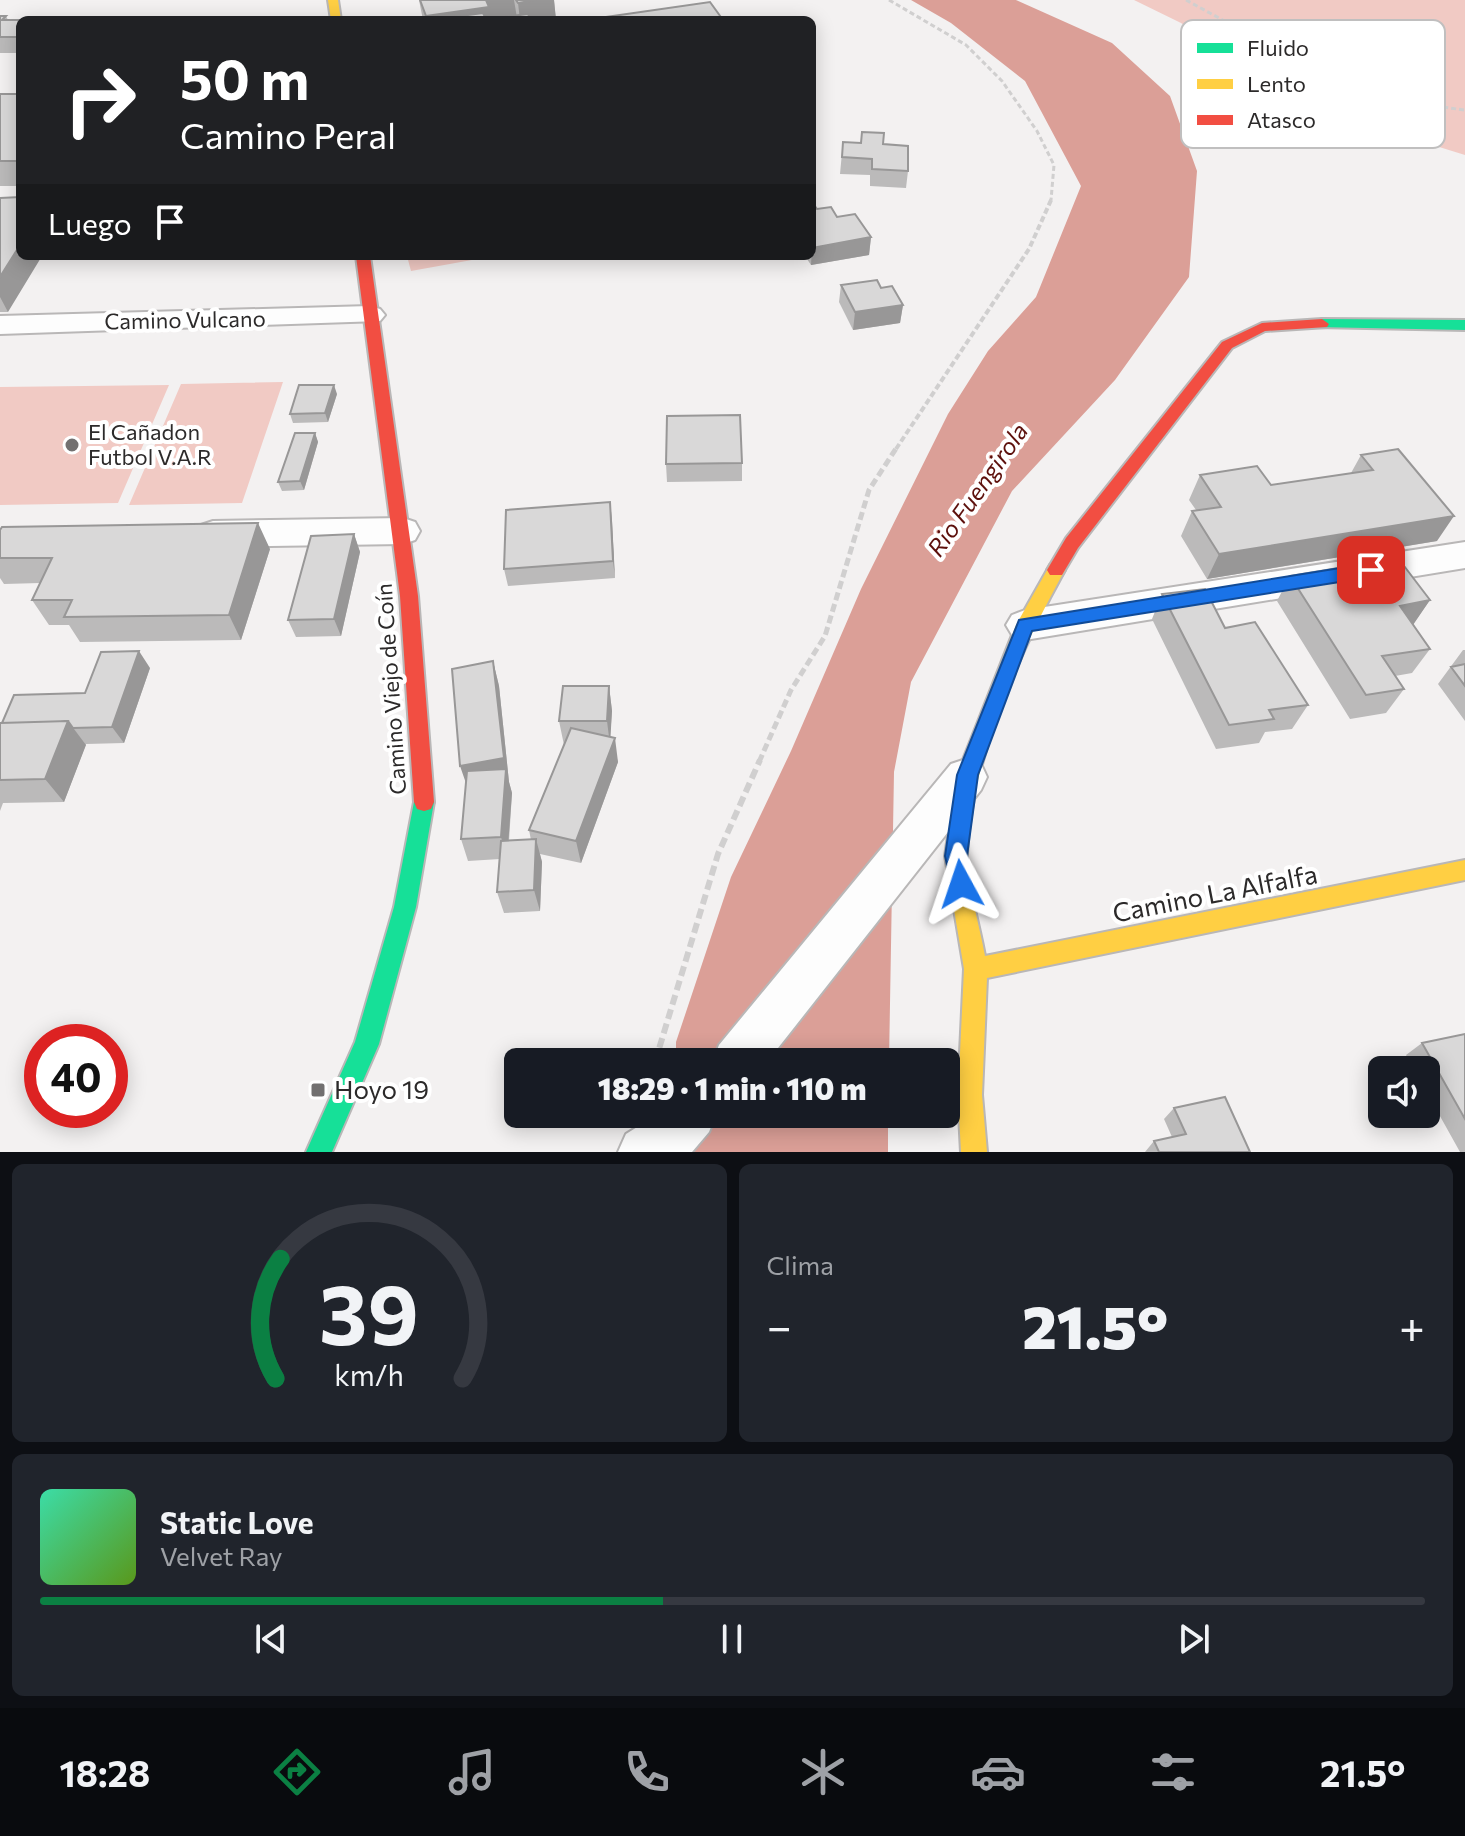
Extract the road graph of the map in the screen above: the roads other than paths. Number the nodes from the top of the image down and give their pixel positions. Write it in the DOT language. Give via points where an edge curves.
graph roads {
  1 [pos="363,260"];
  2 [pos="370,315"];
  3 [pos="0,325"];
  4 [pos="1465,325"];
  5 [pos="403,531"];
  6 [pos="186,534"];
  7 [pos="1465,555"];
  8 [pos="1025,625"];
  9 [pos="967,775"];
  10 [pos="1465,870"];
  11 [pos="976,969"];
  12 [pos="747,1048"];
  13 [pos="679,1128"];
  14 [pos="319,1152"];
  15 [pos="644,1152"];
  16 [pos="974,1152"];
  1 -- 2 [label="street, Camino Viejo de Coín"];
  2 -- 3 [label="street, Camino Vulcano"];
  2 -- 5 [label="street, Camino Viejo de Coín"];
  4 -- 8 [label="street" via="1282,324 1250,329 1227,345 1072,543"];
  5 -- 6 [label="street"];
  5 -- 14 [label="street, Camino Viejo de Coín" via="421,709 424,812 405,907 367,1044"];
  7 -- 8 [label="street"];
  8 -- 9 [label="street"];
  9 -- 11 [label="street" via="956,856"];
  9 -- 12 [label="street"];
  10 -- 11 [label="street, Camino La Alfalfa"];
  11 -- 16 [label="street" via="970,1095"];
  13 -- 15 [label="street"];
}
